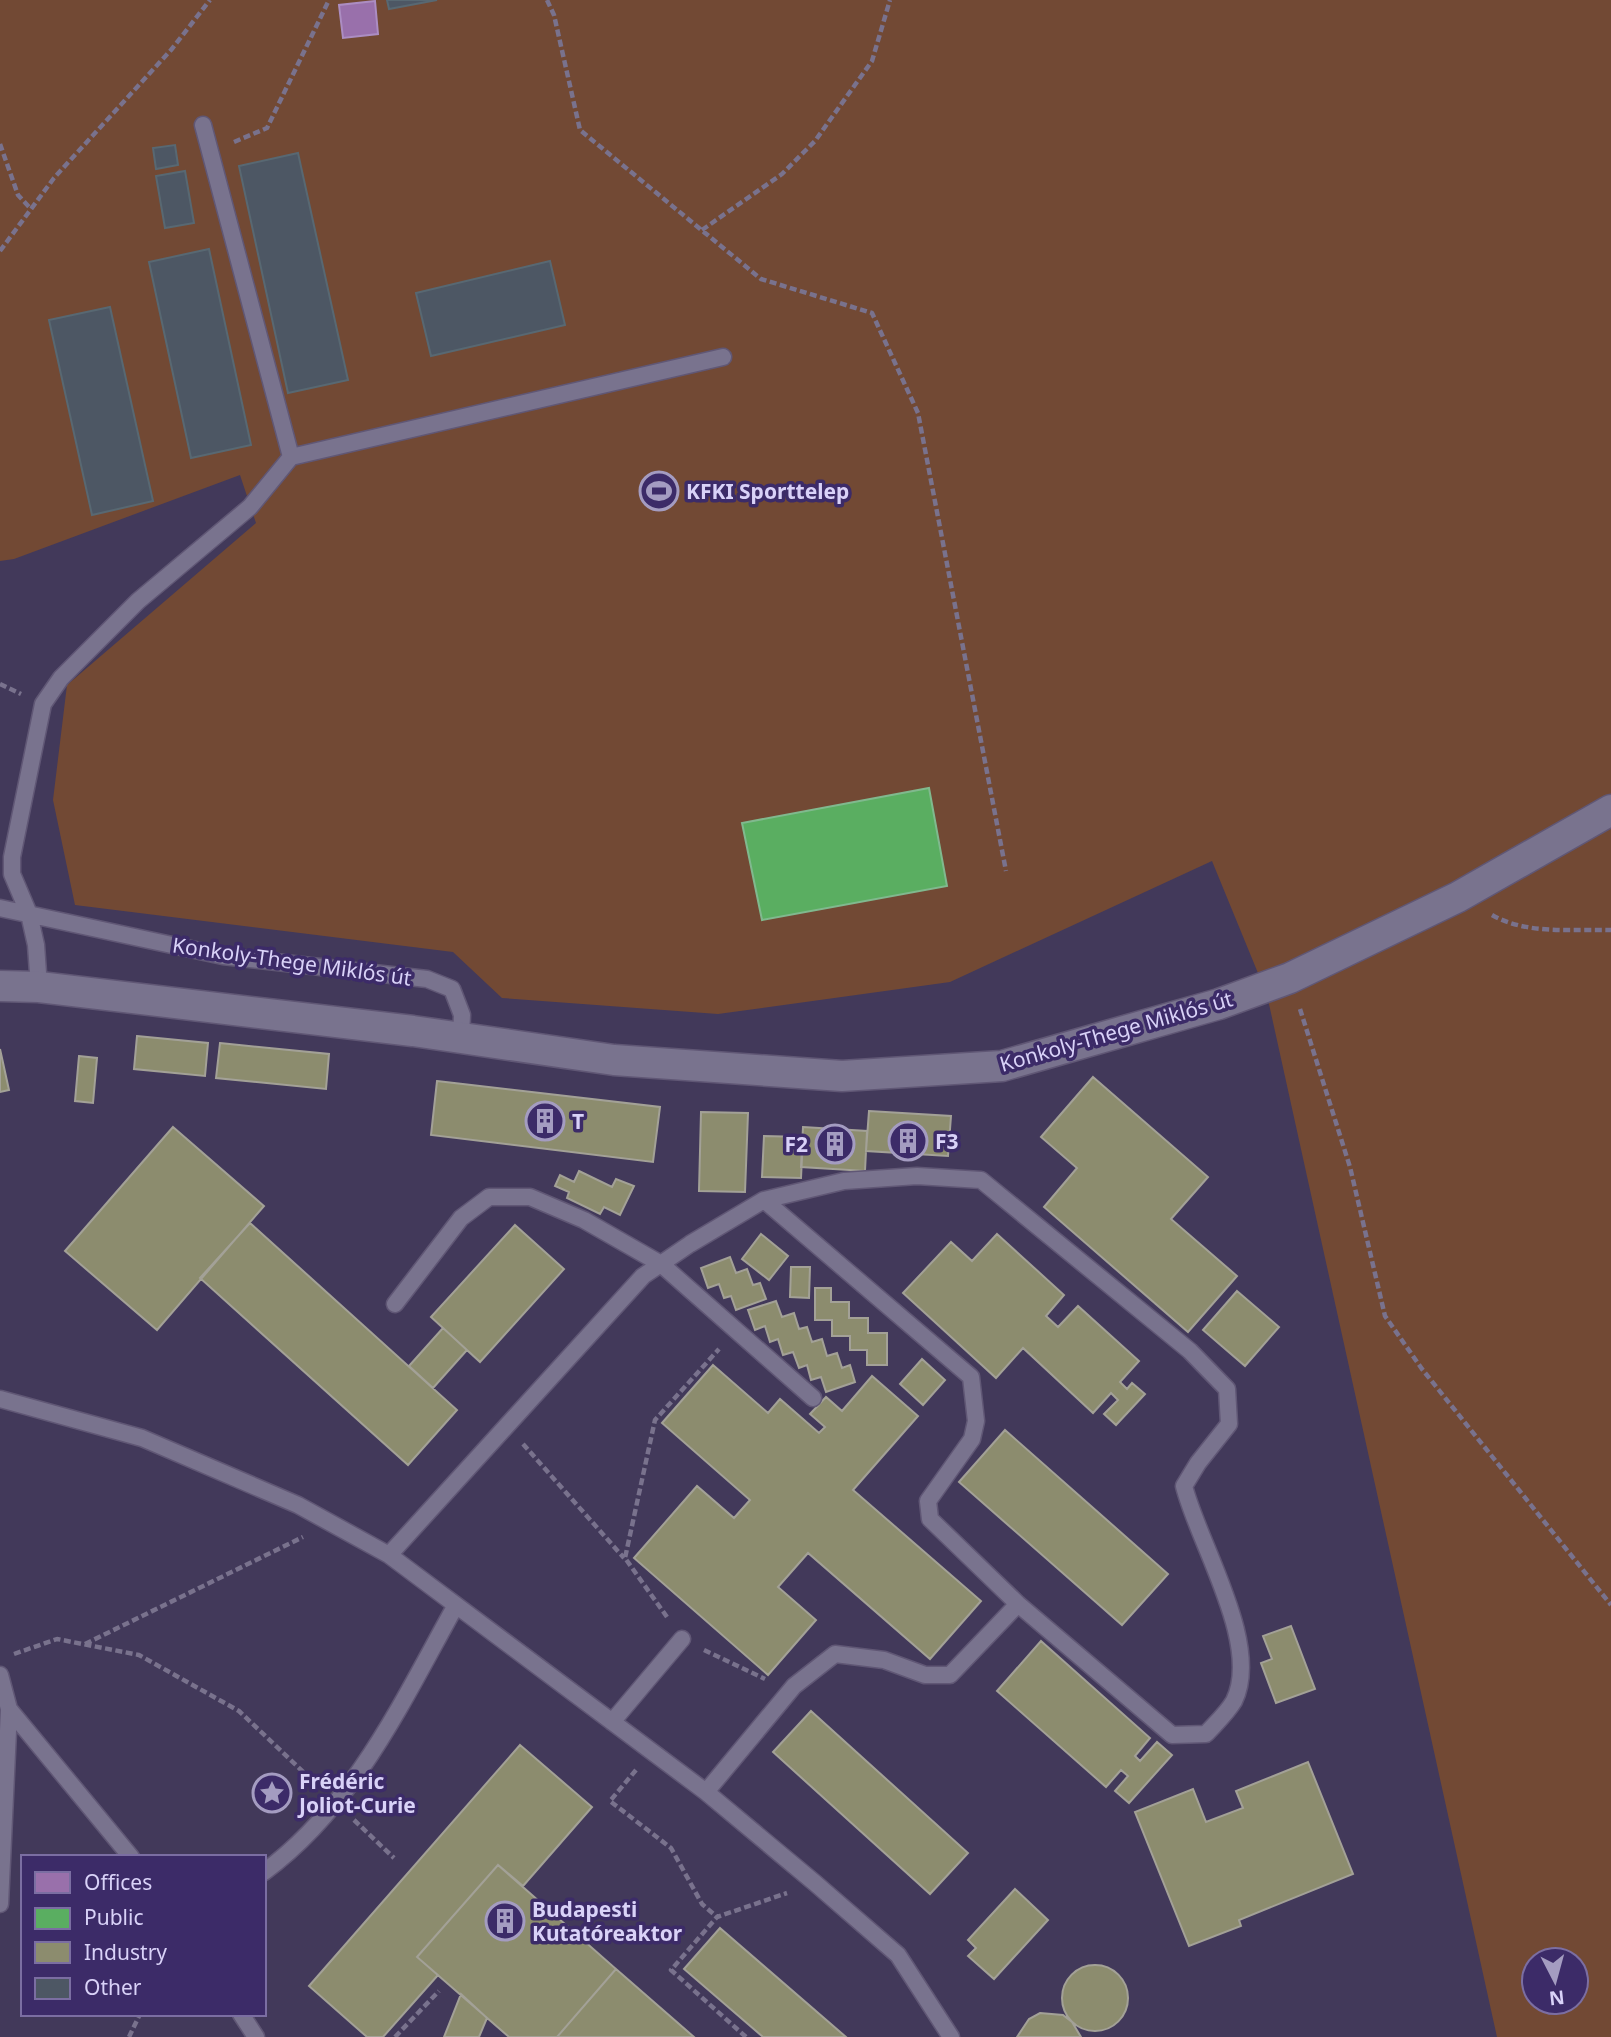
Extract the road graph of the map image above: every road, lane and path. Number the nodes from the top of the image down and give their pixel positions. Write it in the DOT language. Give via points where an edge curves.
graph roads {
  1 [pos="210,0"];
  2 [pos="329,0"];
  3 [pos="547,0"];
  4 [pos="890,0"];
  5 [pos="203,125"];
  6 [pos="0,144"];
  7 [pos="210,152"];
  8 [pos="31,209"];
  9 [pos="702,230"];
  10 [pos="0,251"];
  11 [pos="723,357"];
  12 [pos="291,457"];
  13 [pos="1611,810"];
  14 [pos="1006,871"];
  15 [pos="1458,897"];
  16 [pos="0,908"];
  17 [pos="29,914"];
  18 [pos="1611,930"];
  19 [pos="1290,978"];
  20 [pos="0,986"];
  21 [pos="39,987"];
  22 [pos="461,1037"];
  23 [pos="764,1200"];
  24 [pos="661,1264"];
  25 [pos="395,1304"];
  26 [pos="736,1330"];
  27 [pos="813,1398"];
  28 [pos="0,1399"];
  29 [pos="507,1426"];
  30 [pos="332,1524"];
  31 [pos="389,1555"];
  32 [pos="625,1558"];
  33 [pos="1018,1604"];
  34 [pos="456,1605"];
  35 [pos="1611,1605"];
  36 [pos="682,1639"];
  37 [pos="85,1644"];
  38 [pos="10,1654"];
  39 [pos="0,1675"];
  40 [pos="793,1686"];
  41 [pos="9,1709"];
  42 [pos="612,1722"];
  43 [pos="652,1751"];
  44 [pos="706,1792"];
  45 [pos="335,1803"];
  46 [pos="129,1855"];
  47 [pos="394,1858"];
  48 [pos="266,1871"];
  49 [pos="815,1883"];
  50 [pos="0,1904"];
  51 [pos="717,1917"];
  52 [pos="439,1991"];
  53 [pos="140,2016"];
  54 [pos="242,2016"];
  55 [pos="944,2034"];
  56 [pos="129,2037"];
  57 [pos="256,2037"];
  58 [pos="395,2037"];
  59 [pos="746,2037"];
  1 -- 8 [label="path"];
  2 -- 7 [label="path" via="267,128"];
  3 -- 9 [label="path" via="580,130"];
  4 -- 9 [label="path" via="872,61 815,141 782,174"];
  5 -- 7 [label="lane"];
  6 -- 8 [label="path" via="18,195"];
  7 -- 12 [label="lane"];
  8 -- 10 [label="path"];
  9 -- 14 [label="path" via="761,279 872,313 918,412"];
  11 -- 12 [label="lane"];
  12 -- 17 [label="lane" via="250,507 138,601 61,678 43,704 12,857 12,874"];
  13 -- 15 [label="street, Konkoly-Thege Miklós út"];
  15 -- 18 [label="path" via="1506,923"];
  15 -- 19 [label="street, Konkoly-Thege Miklós út"];
  16 -- 17 [label="lane, Konkoly-Thege Miklós út"];
  17 -- 21 [label="lane"];
  17 -- 22 [label="lane, Konkoly-Thege Miklós út" via="223,956 427,979 452,989 462,1015"];
  19 -- 22 [label="street, Konkoly-Thege Miklós út" via="1219,1004 1002,1066 842,1076 614,1060"];
  19 -- 35 [label="path" via="1350,1167 1385,1316 1422,1369"];
  20 -- 21 [label="street, Konkoly-Thege Miklós út"];
  21 -- 22 [label="street, Konkoly-Thege Miklós út"];
  23 -- 24 [label="lane"];
  23 -- 33 [label="lane" via="971,1377 976,1421 972,1439 928,1501 930,1519"];
  23 -- 33 [label="lane" via="844,1181 917,1175 981,1180 1190,1351 1227,1389 1230,1424 1184,1486 1192,1516 1225,1589 1242,1656 1234,1700 1206,1734 1172,1735"];
  24 -- 25 [label="lane" via="584,1220 530,1197 489,1197 461,1218"];
  24 -- 26 [label="lane"];
  24 -- 29 [label="lane" via="643,1276"];
  26 -- 27 [label="lane"];
  26 -- 32 [label="path" via="655,1420"];
  28 -- 30 [label="lane" via="142,1438"];
  29 -- 31 [label="lane"];
  29 -- 32 [label="path"];
  30 -- 31 [label="lane"];
  30 -- 37 [label="path"];
  31 -- 34 [label="lane"];
  32 -- 36 [label="path"];
  33 -- 40 [label="lane" via="950,1675 925,1675 884,1660 835,1654"];
  34 -- 42 [label="lane"];
  34 -- 45 [label="lane" via="368,1761"];
  36 -- 40 [label="path" via="760,1678"];
  36 -- 42 [label="lane"];
  37 -- 38 [label="path" via="57,1639"];
  37 -- 45 [label="path" via="139,1655 239,1711"];
  39 -- 41 [label="lane"];
  40 -- 44 [label="lane"];
  41 -- 46 [label="lane"];
  41 -- 50 [label="lane"];
  42 -- 43 [label="lane"];
  43 -- 44 [label="lane"];
  43 -- 51 [label="path" via="610,1801 671,1848 702,1904"];
  44 -- 49 [label="lane"];
  45 -- 47 [label="path"];
  45 -- 48 [label="lane" via="291,1852"];
  49 -- 51 [label="path"];
  49 -- 55 [label="lane" via="898,1955"];
  51 -- 59 [label="path" via="671,1970"];
  52 -- 58 [label="path"];
  53 -- 56 [label="path"];
  54 -- 57 [label="lane"];
}
